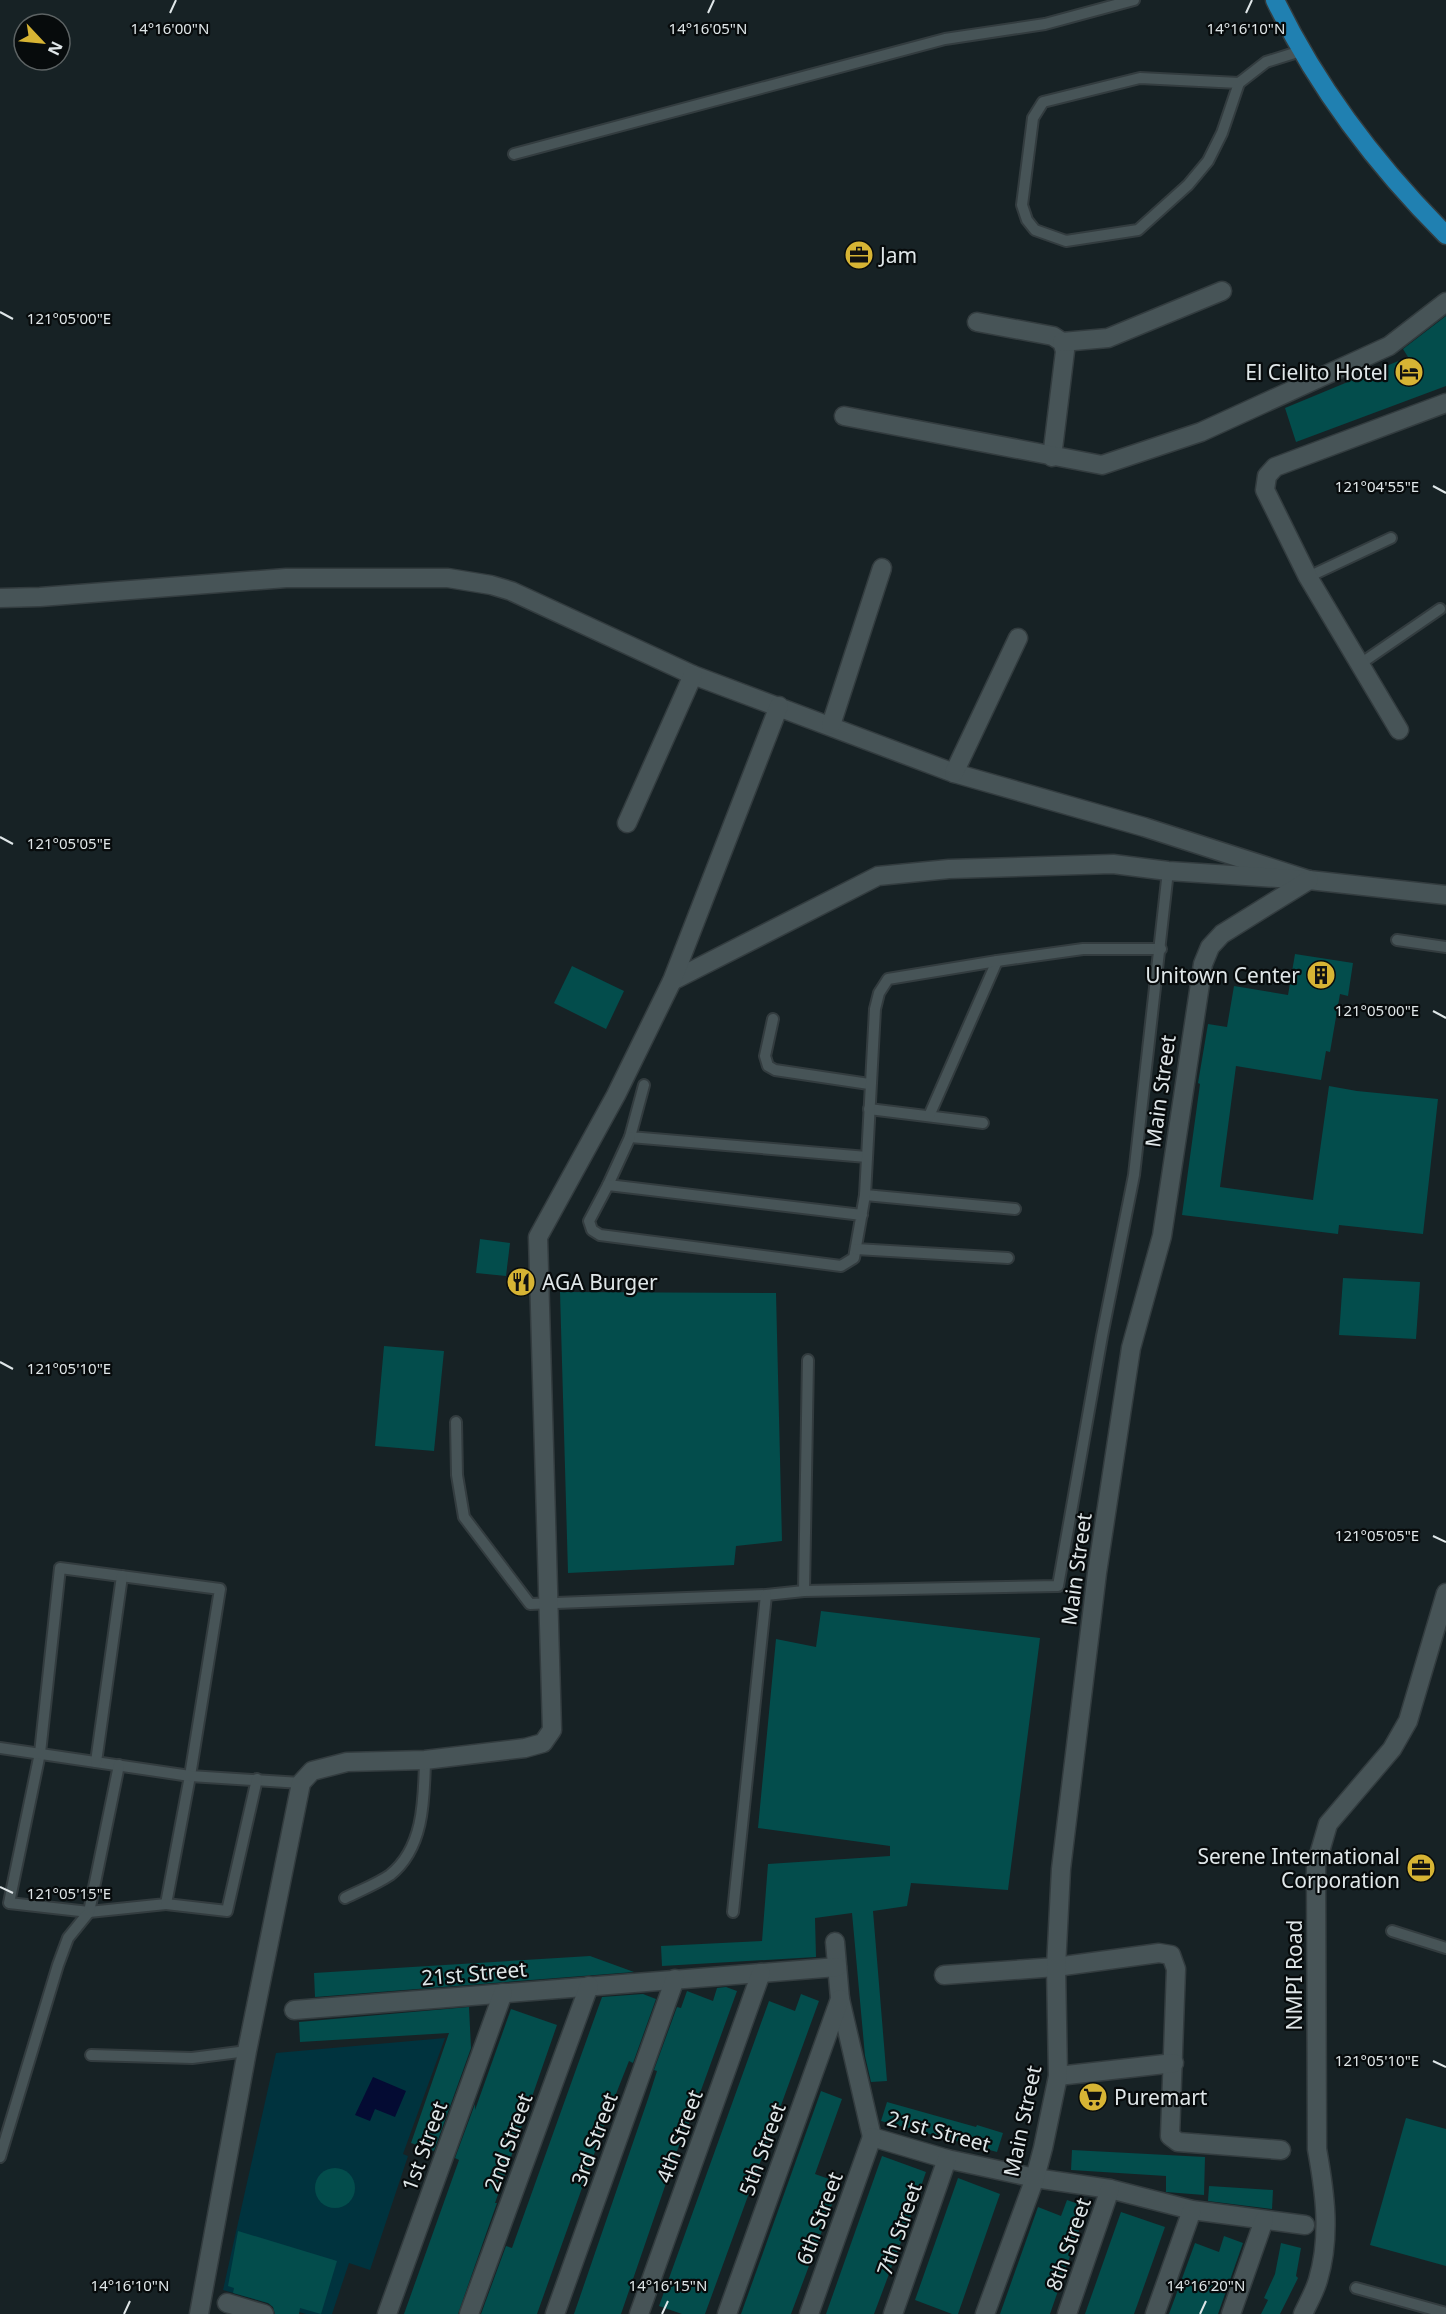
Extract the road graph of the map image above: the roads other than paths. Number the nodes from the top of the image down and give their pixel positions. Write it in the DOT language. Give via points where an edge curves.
graph roads {
  1 [pos="1134,0"];
  2 [pos="1275,0"];
  3 [pos="1301,51"];
  4 [pos="1239,83"];
  5 [pos="514,154"];
  6 [pos="1446,235"];
  7 [pos="1222,291"];
  8 [pos="1446,302"];
  9 [pos="977,322"];
  10 [pos="1062,342"];
  11 [pos="1446,403"];
  12 [pos="844,416"];
  13 [pos="1053,457"];
  14 [pos="1391,538"];
  15 [pos="882,568"];
  16 [pos="1308,577"];
  17 [pos="0,598"];
  18 [pos="1440,609"];
  19 [pos="1018,638"];
  20 [pos="1360,664"];
  21 [pos="693,675"];
  22 [pos="778,706"];
  23 [pos="831,726"];
  24 [pos="1399,730"];
  25 [pos="954,772"];
  26 [pos="627,823"];
  27 [pos="1168,871"];
  28 [pos="1309,880"];
  29 [pos="1446,895"];
  30 [pos="1397,940"];
  31 [pos="1446,947"];
  32 [pos="1161,949"];
  33 [pos="998,961"];
  34 [pos="672,981"];
  35 [pos="773,1018"];
  36 [pos="869,1084"];
  37 [pos="644,1085"];
  38 [pos="869,1109"];
  39 [pos="929,1116"];
  40 [pos="983,1123"];
  41 [pos="630,1137"];
  42 [pos="867,1157"];
  43 [pos="609,1185"];
  44 [pos="865,1195"];
  45 [pos="1015,1209"];
  46 [pos="862,1215"];
  47 [pos="856,1249"];
  48 [pos="1008,1257"];
  49 [pos="808,1360"];
  50 [pos="456,1422"];
  51 [pos="122,1576"];
  52 [pos="804,1591"];
  53 [pos="1446,1593"];
  54 [pos="766,1595"];
  55 [pos="548,1602"];
  56 [pos="0,1748"];
  57 [pos="40,1753"];
  58 [pos="425,1760"];
  59 [pos="96,1762"];
  60 [pos="119,1765"];
  61 [pos="190,1776"];
  62 [pos="256,1779"];
  63 [pos="301,1783"];
  64 [pos="345,1898"];
  65 [pos="166,1904"];
  66 [pos="89,1912"];
  67 [pos="733,1912"];
  68 [pos="1392,1932"];
  69 [pos="835,1942"];
  70 [pos="1446,1947"];
  71 [pos="837,1967"];
  72 [pos="1056,1968"];
  73 [pos="761,1973"];
  74 [pos="944,1975"];
  75 [pos="675,1979"];
  76 [pos="589,1986"];
  77 [pos="502,1993"];
  78 [pos="840,1999"];
  79 [pos="294,2010"];
  80 [pos="247,2051"];
  81 [pos="91,2055"];
  82 [pos="1174,2063"];
  83 [pos="1058,2076"];
  84 [pos="872,2137"];
  85 [pos="1281,2151"];
  86 [pos="0,2157"];
  87 [pos="947,2159"];
  88 [pos="1035,2178"];
  89 [pos="1110,2189"];
  90 [pos="1192,2210"];
  91 [pos="1264,2220"];
  92 [pos="1305,2225"];
  93 [pos="1356,2288"];
  94 [pos="227,2304"];
  95 [pos="1446,2313"];
  96 [pos="199,2314"];
  97 [pos="264,2314"];
  98 [pos="387,2314"];
  99 [pos="469,2314"];
  100 [pos="555,2314"];
  101 [pos="639,2314"];
  102 [pos="727,2314"];
  103 [pos="809,2314"];
  104 [pos="893,2314"];
  105 [pos="985,2314"];
  106 [pos="1067,2314"];
  107 [pos="1155,2314"];
  108 [pos="1231,2314"];
  109 [pos="1303,2314"];
  1 -- 5 [label="lane" via="1045,24 945,39"];
  2 -- 3 [label="main road"];
  3 -- 4 [label="lane" via="1266,62"];
  3 -- 6 [label="main road" via="1371,150"];
  4 -- 4 [label="lane" via="1208,161 1188,185 1138,230 1066,241 1035,230 1027,220 1022,205 1033,118 1043,102 1140,78"];
  7 -- 10 [label="street" via="1108,338"];
  8 -- 13 [label="street" via="1389,346 1201,432 1102,465"];
  9 -- 10 [label="street" via="1053,336"];
  10 -- 13 [label="street" via="1065,351"];
  11 -- 16 [label="street" via="1275,467 1267,476 1265,490"];
  12 -- 13 [label="street"];
  14 -- 16 [label="lane"];
  15 -- 23 [label="street"];
  16 -- 20 [label="street"];
  17 -- 21 [label="street" via="286,578 448,578 511,591"];
  18 -- 20 [label="lane"];
  19 -- 25 [label="street"];
  20 -- 24 [label="street"];
  21 -- 22 [label="street"];
  21 -- 26 [label="street"];
  22 -- 23 [label="street"];
  22 -- 34 [label="street"];
  23 -- 25 [label="street"];
  25 -- 28 [label="street"];
  27 -- 28 [label="street"];
  27 -- 32 [label="lane"];
  27 -- 34 [label="street" via="1113,864 949,869 878,876"];
  28 -- 29 [label="street"];
  28 -- 72 [label="street, Main Street" via="1222,934 1210,947 1203,964 1162,1236 1131,1348 1098,1562 1061,1869"];
  30 -- 31 [label="lane"];
  32 -- 33 [label="lane" via="1083,949"];
  32 -- 52 [label="lane" via="1134,1175 1058,1586"];
  33 -- 36 [label="lane" via="888,979 875,1009"];
  33 -- 39 [label="lane"];
  34 -- 55 [label="street" via="616,1095 538,1237"];
  35 -- 36 [label="lane" via="765,1056 768,1066"];
  36 -- 38 [label="lane"];
  37 -- 41 [label="lane"];
  38 -- 39 [label="lane"];
  38 -- 42 [label="lane"];
  39 -- 40 [label="lane"];
  41 -- 42 [label="lane"];
  41 -- 43 [label="lane"];
  42 -- 44 [label="lane"];
  43 -- 46 [label="lane"];
  43 -- 47 [label="lane" via="589,1221 592,1230 600,1235 841,1266 854,1258"];
  44 -- 45 [label="lane"];
  44 -- 46 [label="lane"];
  46 -- 47 [label="lane"];
  47 -- 48 [label="lane"];
  49 -- 52 [label="lane"];
  50 -- 55 [label="lane" via="457,1475 464,1517 530,1604"];
  51 -- 57 [label="lane" via="60,1568"];
  51 -- 59 [label="lane"];
  51 -- 61 [label="lane" via="220,1589"];
  52 -- 54 [label="lane"];
  53 -- 109 [label="street, NMPI Road" via="1408,1721 1392,1749 1328,1824 1316,1865 1317,2149 1326,2218 1325,2251 1318,2282"];
  54 -- 55 [label="lane"];
  54 -- 67 [label="lane"];
  55 -- 58 [label="street" via="552,1730 543,1743"];
  56 -- 57 [label="lane"];
  57 -- 59 [label="lane"];
  57 -- 66 [label="lane" via="9,1903"];
  58 -- 63 [label="street" via="347,1762 312,1771"];
  58 -- 64 [label="lane" via="424,1794 415,1844 388,1876"];
  59 -- 60 [label="lane"];
  60 -- 61 [label="lane"];
  60 -- 66 [label="lane"];
  61 -- 62 [label="lane"];
  61 -- 65 [label="lane"];
  62 -- 63 [label="lane"];
  62 -- 65 [label="lane" via="227,1911"];
  63 -- 80 [label="street"];
  65 -- 66 [label="lane"];
  66 -- 86 [label="lane" via="68,1938 58,1965"];
  68 -- 70 [label="lane"];
  69 -- 71 [label="street, 21st Street"];
  71 -- 73 [label="street, 21st Street"];
  71 -- 78 [label="street, 21st Street"];
  72 -- 74 [label="street"];
  72 -- 82 [label="street" via="1159,1953 1171,1955 1176,1969"];
  72 -- 83 [label="street, Main Street"];
  73 -- 75 [label="street, 21st Street"];
  73 -- 101 [label="street, 4th Street"];
  75 -- 76 [label="street, 21st Street"];
  75 -- 100 [label="street, 3rd Street"];
  76 -- 77 [label="street, 21st Street"];
  76 -- 99 [label="street, 2nd Street"];
  77 -- 79 [label="street, 21st Street"];
  77 -- 98 [label="street, 1st Street"];
  78 -- 84 [label="street, 21st Street"];
  78 -- 102 [label="street, 5th Street"];
  80 -- 81 [label="lane" via="192,2058"];
  80 -- 96 [label="street"];
  82 -- 83 [label="street"];
  82 -- 85 [label="street" via="1169,2131 1173,2139"];
  83 -- 88 [label="street, Main Street"];
  84 -- 87 [label="street, 21st Street"];
  84 -- 103 [label="street, 6th Street"];
  87 -- 88 [label="street, 21st Street"];
  87 -- 104 [label="street, 7th Street"];
  88 -- 89 [label="street, 21st Street"];
  88 -- 105 [label="street, Main Street"];
  89 -- 90 [label="street, 21st Street"];
  89 -- 106 [label="street, 8th Street"];
  90 -- 91 [label="street, 21st Street"];
  90 -- 107 [label="street"];
  91 -- 92 [label="street, 21st Street"];
  91 -- 108 [label="street"];
  93 -- 95 [label="lane"];
  94 -- 97 [label="street"];
}
